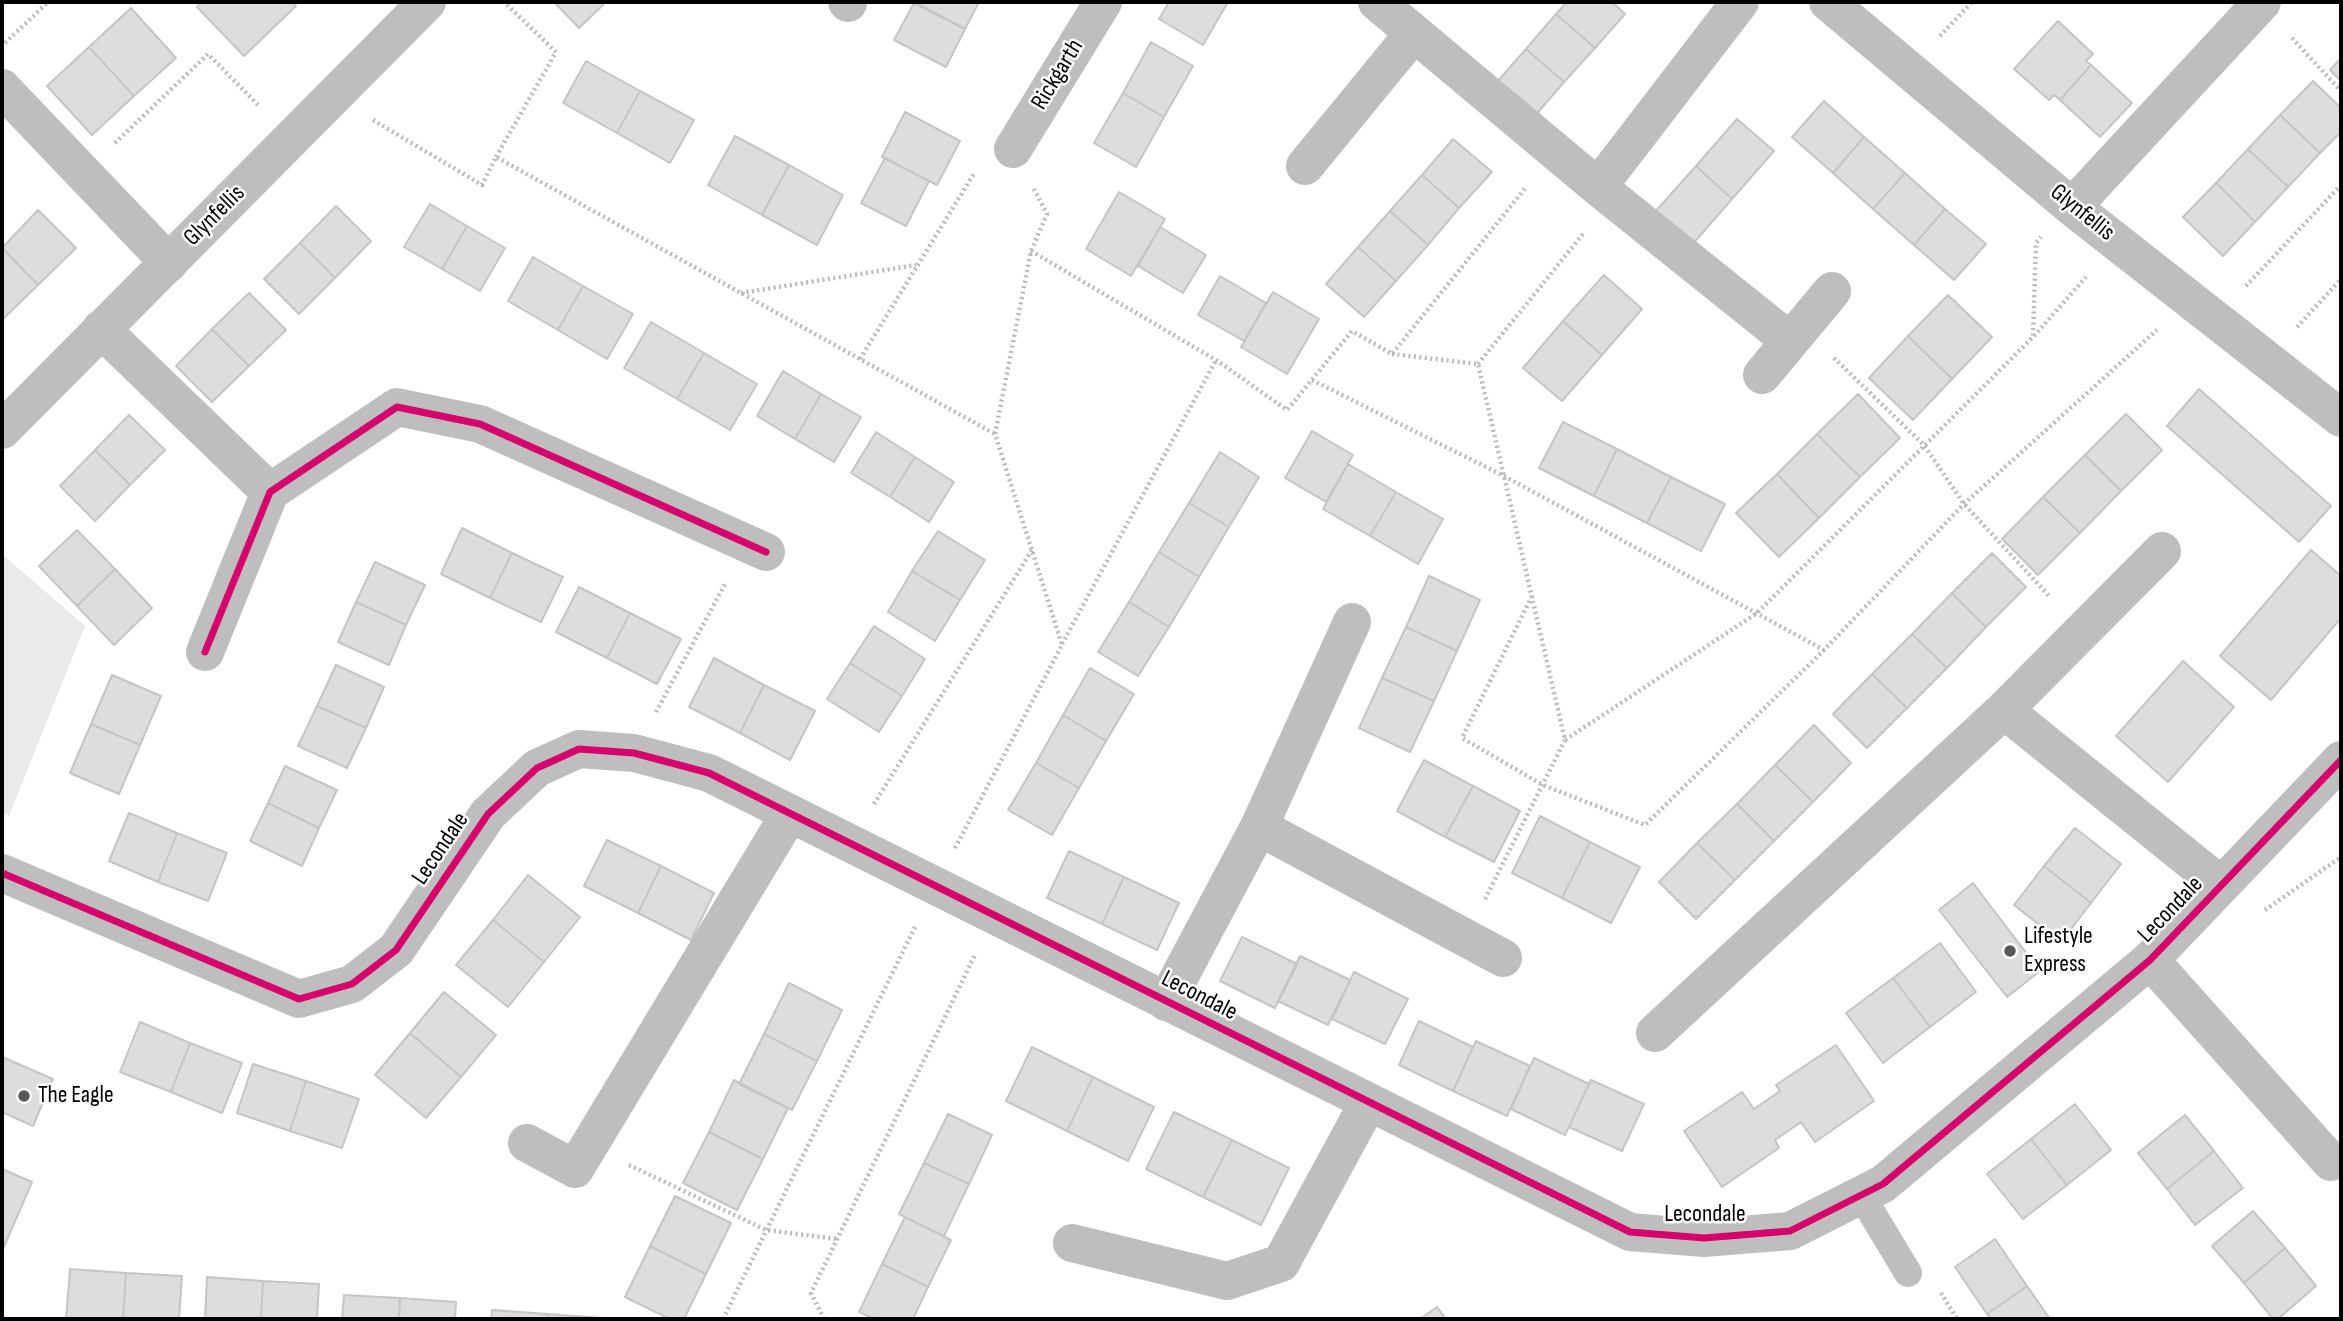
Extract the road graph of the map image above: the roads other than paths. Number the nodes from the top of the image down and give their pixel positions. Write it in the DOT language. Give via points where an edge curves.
graph roads {
  1 [pos="427,2"];
  2 [pos="1103,2"];
  3 [pos="1377,2"];
  4 [pos="1740,2"];
  5 [pos="1828,2"];
  6 [pos="2262,2"];
  7 [pos="1414,33"];
  8 [pos="2,88"];
  9 [pos="1013,149"];
  10 [pos="1305,166"];
  11 [pos="1605,193"];
  12 [pos="2072,207"];
  13 [pos="169,263"];
  14 [pos="1832,291"];
  15 [pos="101,329"];
  16 [pos="1796,334"];
  17 [pos="1762,375"];
  18 [pos="2341,418"];
  19 [pos="2,430"];
  20 [pos="270,492"];
  21 [pos="756,548"];
  22 [pos="2162,551"];
  23 [pos="1352,622"];
  24 [pos="205,652"];
  25 [pos="2004,710"];
  26 [pos="2341,760"];
  27 [pos="790,813"];
  28 [pos="1259,827"];
  29 [pos="2,873"];
  30 [pos="2221,885"];
  31 [pos="1503,958"];
  32 [pos="2150,960"];
  33 [pos="1166,1002"];
  34 [pos="1655,1033"];
  35 [pos="1368,1103"];
  36 [pos="527,1143"];
  37 [pos="2331,1162"];
  38 [pos="1861,1195"];
  39 [pos="1072,1243"];
  40 [pos="1908,1273"];
  1 -- 13 [label="street, Glynfellis"];
  2 -- 9 [label="street, Rickgarth"];
  3 -- 7 [label="street"];
  4 -- 11 [label="street"];
  5 -- 12 [label="street, Glynfellis"];
  6 -- 12 [label="street"];
  7 -- 10 [label="street"];
  7 -- 11 [label="street"];
  8 -- 13 [label="street"];
  11 -- 16 [label="street"];
  12 -- 18 [label="street, Glynfellis"];
  13 -- 15 [label="street, Glynfellis"];
  14 -- 16 [label="street"];
  15 -- 19 [label="street, Glynfellis"];
  15 -- 20 [label="street"];
  16 -- 17 [label="street"];
  20 -- 21 [label="street" via="397,407 480,424"];
  20 -- 24 [label="street"];
  22 -- 25 [label="street"];
  23 -- 28 [label="street"];
  25 -- 30 [label="street"];
  25 -- 34 [label="street"];
  26 -- 30 [label="street, Lecondale"];
  27 -- 29 [label="street, Lecondale" via="709,773 634,753 579,749 537,768 488,814 396,950 352,984 299,999"];
  27 -- 33 [label="street, Lecondale"];
  27 -- 36 [label="street" via="575,1170"];
  28 -- 31 [label="street"];
  28 -- 33 [label="street"];
  30 -- 32 [label="street, Lecondale"];
  32 -- 37 [label="street"];
  32 -- 38 [label="street, Lecondale" via="1883,1184"];
  33 -- 35 [label="street, Lecondale"];
  35 -- 38 [label="street, Lecondale" via="1630,1232 1704,1238 1790,1231"];
  35 -- 39 [label="street" via="1281,1263 1227,1280"];
  38 -- 40 [label="lane"];
}
